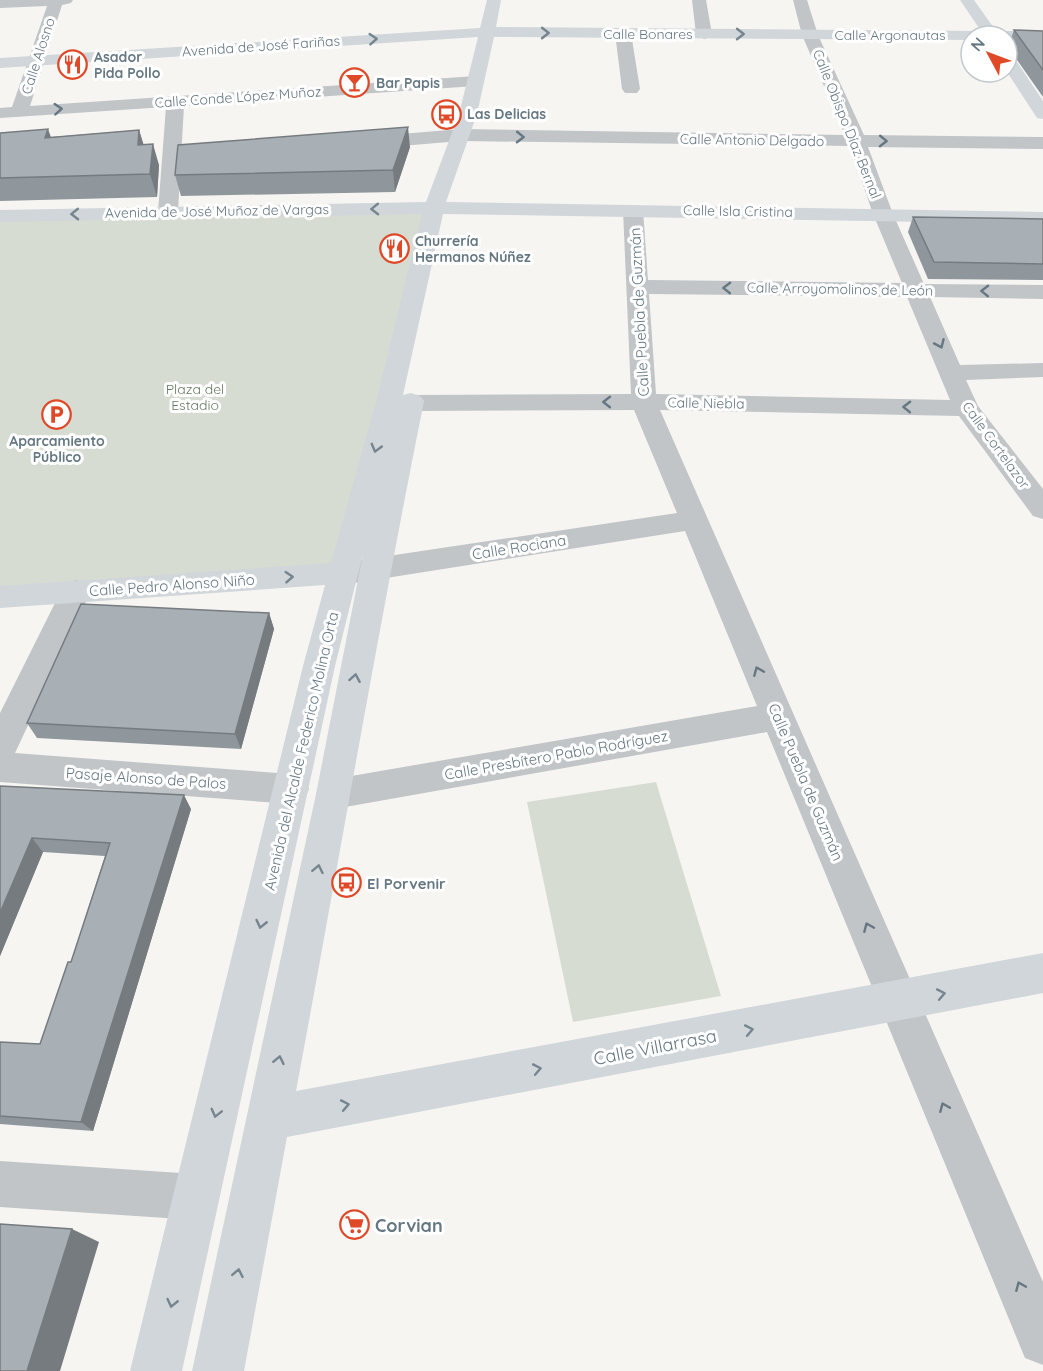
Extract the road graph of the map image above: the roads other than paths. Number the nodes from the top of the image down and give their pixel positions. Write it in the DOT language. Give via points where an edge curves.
graph roads {
  1 [pos="56,0"];
  2 [pos="66,0"];
  3 [pos="494,0"];
  4 [pos="699,0"];
  5 [pos="800,0"];
  6 [pos="967,0"];
  7 [pos="0,4"];
  8 [pos="984,24"];
  9 [pos="487,32"];
  10 [pos="623,33"];
  11 [pos="704,34"];
  12 [pos="810,34"];
  13 [pos="959,36"];
  14 [pos="1019,36"];
  15 [pos="1043,36"];
  16 [pos="36,60"];
  17 [pos="0,63"];
  18 [pos="1019,77"];
  19 [pos="476,81"];
  20 [pos="631,89"];
  21 [pos="175,101"];
  22 [pos="19,112"];
  23 [pos="0,113"];
  24 [pos="1043,114"];
  25 [pos="461,135"];
  26 [pos="857,141"];
  27 [pos="1043,143"];
  28 [pos="347,144"];
  29 [pos="195,157"];
  30 [pos="171,159"];
  31 [pos="444,208"];
  32 [pos="633,210"];
  33 [pos="168,212"];
  34 [pos="883,214"];
  35 [pos="0,216"];
  36 [pos="1043,218"];
  37 [pos="638,287"];
  38 [pos="916,290"];
  39 [pos="1043,292"];
  40 [pos="1043,370"];
  41 [pos="953,373"];
  42 [pos="644,402"];
  43 [pos="410,403"];
  44 [pos="966,408"];
  45 [pos="1040,500"];
  46 [pos="694,519"];
  47 [pos="359,571"];
  48 [pos="76,591"];
  49 [pos="0,597"];
  50 [pos="778,716"];
  51 [pos="0,748"];
  52 [pos="0,767"];
  53 [pos="291,789"];
  54 [pos="334,794"];
  55 [pos="1043,974"];
  56 [pos="900,1002"];
  57 [pos="267,1119"];
  58 [pos="0,1184"];
  59 [pos="196,1197"];
  60 [pos="1043,1340"];
  61 [pos="156,1371"];
  62 [pos="218,1371"];
  1 -- 2 [label="street"];
  1 -- 7 [label="street"];
  1 -- 16 [label="street, Calle Alosno"];
  3 -- 9 [label="street, Avenida del Alcalde Federico Molina Orta"];
  4 -- 11 [label="street"];
  5 -- 12 [label="street, Calle Obispo Díaz Bernal"];
  6 -- 8 [label="street"];
  9 -- 10 [label="street, Calle Bonares, one-way"];
  16 -- 9 [label="street, Avenida de José Fariñas, one-way"];
  9 -- 19 [label="street, Avenida del Alcalde Federico Molina Orta"];
  10 -- 11 [label="street, Calle Bonares"];
  10 -- 20 [label="street"];
  11 -- 12 [label="street, Calle Bonares, one-way"];
  12 -- 13 [label="street, Calle Argonautas"];
  12 -- 26 [label="street, Calle Obispo Díaz Bernal"];
  14 -- 15 [label="street, Calle Argonautas"];
  16 -- 17 [label="street, Avenida de José Fariñas"];
  16 -- 22 [label="street, Calle Alosno"];
  18 -- 24 [label="street"];
  19 -- 21 [label="street, Calle Conde López Muñoz"];
  19 -- 25 [label="street, Avenida del Alcalde Federico Molina Orta"];
  22 -- 21 [label="street, Calle Conde López Muñoz, one-way"];
  21 -- 30 [label="street"];
  22 -- 23 [label="street, Calle Conde López Muñoz"];
  25 -- 26 [label="street, Calle Antonio Delgado, one-way"];
  25 -- 28 [label="street, Calle Antonio Delgado"];
  25 -- 31 [label="street, Avenida del Alcalde Federico Molina Orta"];
  26 -- 27 [label="street, Calle Antonio Delgado, one-way"];
  26 -- 34 [label="street, Calle Obispo Díaz Bernal"];
  29 -- 30 [label="street"];
  30 -- 33 [label="street"];
  31 -- 32 [label="street, Calle Isla Cristina"];
  31 -- 33 [label="street, Avenida de José Muñoz de Vargas, one-way"];
  31 -- 43 [label="street, Avenida del Alcalde Federico Molina Orta" via="450,233"];
  31 -- 47 [label="street, Avenida del Alcalde Federico Molina Orta, one-way" via="389,402"];
  32 -- 34 [label="street, Calle Isla Cristina"];
  32 -- 37 [label="street, Calle Puebla de Guzmán"];
  33 -- 35 [label="street, Avenida de José Muñoz de Vargas, one-way"];
  34 -- 36 [label="street, Calle Isla Cristina"];
  34 -- 38 [label="street, Calle Cortelazor"];
  38 -- 37 [label="street, Calle Arroyomolinos de León, one-way"];
  37 -- 42 [label="street, Calle Puebla de Guzmán"];
  39 -- 38 [label="street, Calle Arroyomolinos de León, one-way"];
  38 -- 41 [label="street, Calle Cortelazor, one-way"];
  40 -- 41 [label="street"];
  41 -- 44 [label="street, Calle Cortelazor"];
  42 -- 43 [label="street, Calle Niebla, one-way"];
  44 -- 42 [label="street, Calle Niebla, one-way"];
  42 -- 46 [label="street, Calle Puebla de Guzmán"];
  43 -- 47 [label="street, Avenida del Alcalde Federico Molina Orta"];
  44 -- 45 [label="street, Calle Cortelazor"];
  46 -- 47 [label="street, Calle Rociana"];
  50 -- 46 [label="street, Calle Puebla de Guzmán, one-way"];
  48 -- 47 [label="street, Calle Pedro Alonso Niño, one-way"];
  47 -- 53 [label="street, Avenida del Alcalde Federico Molina Orta" via="319,666"];
  54 -- 47 [label="street, Avenida del Alcalde Federico Molina Orta, one-way"];
  48 -- 49 [label="street, Calle Pedro Alonso Niño"];
  48 -- 51 [label="street"];
  50 -- 54 [label="street, Calle Presbítero Pablo Rodríguez"];
  56 -- 50 [label="street, Calle Puebla de Guzmán, one-way"];
  52 -- 53 [label="street, Pasaje Alonso de Palos"];
  53 -- 59 [label="street, Avenida del Alcalde Federico Molina Orta, one-way"];
  57 -- 54 [label="street, Avenida del Alcalde Federico Molina Orta, one-way"];
  56 -- 55 [label="street, Calle Villarrasa, one-way"];
  57 -- 56 [label="street, Calle Villarrasa, one-way"];
  60 -- 56 [label="street, Calle Puebla de Guzmán, one-way"];
  62 -- 57 [label="street, Avenida del Alcalde Federico Molina Orta, one-way"];
  58 -- 59 [label="street"];
  59 -- 61 [label="street, Avenida del Alcalde Federico Molina Orta, one-way"];
}
